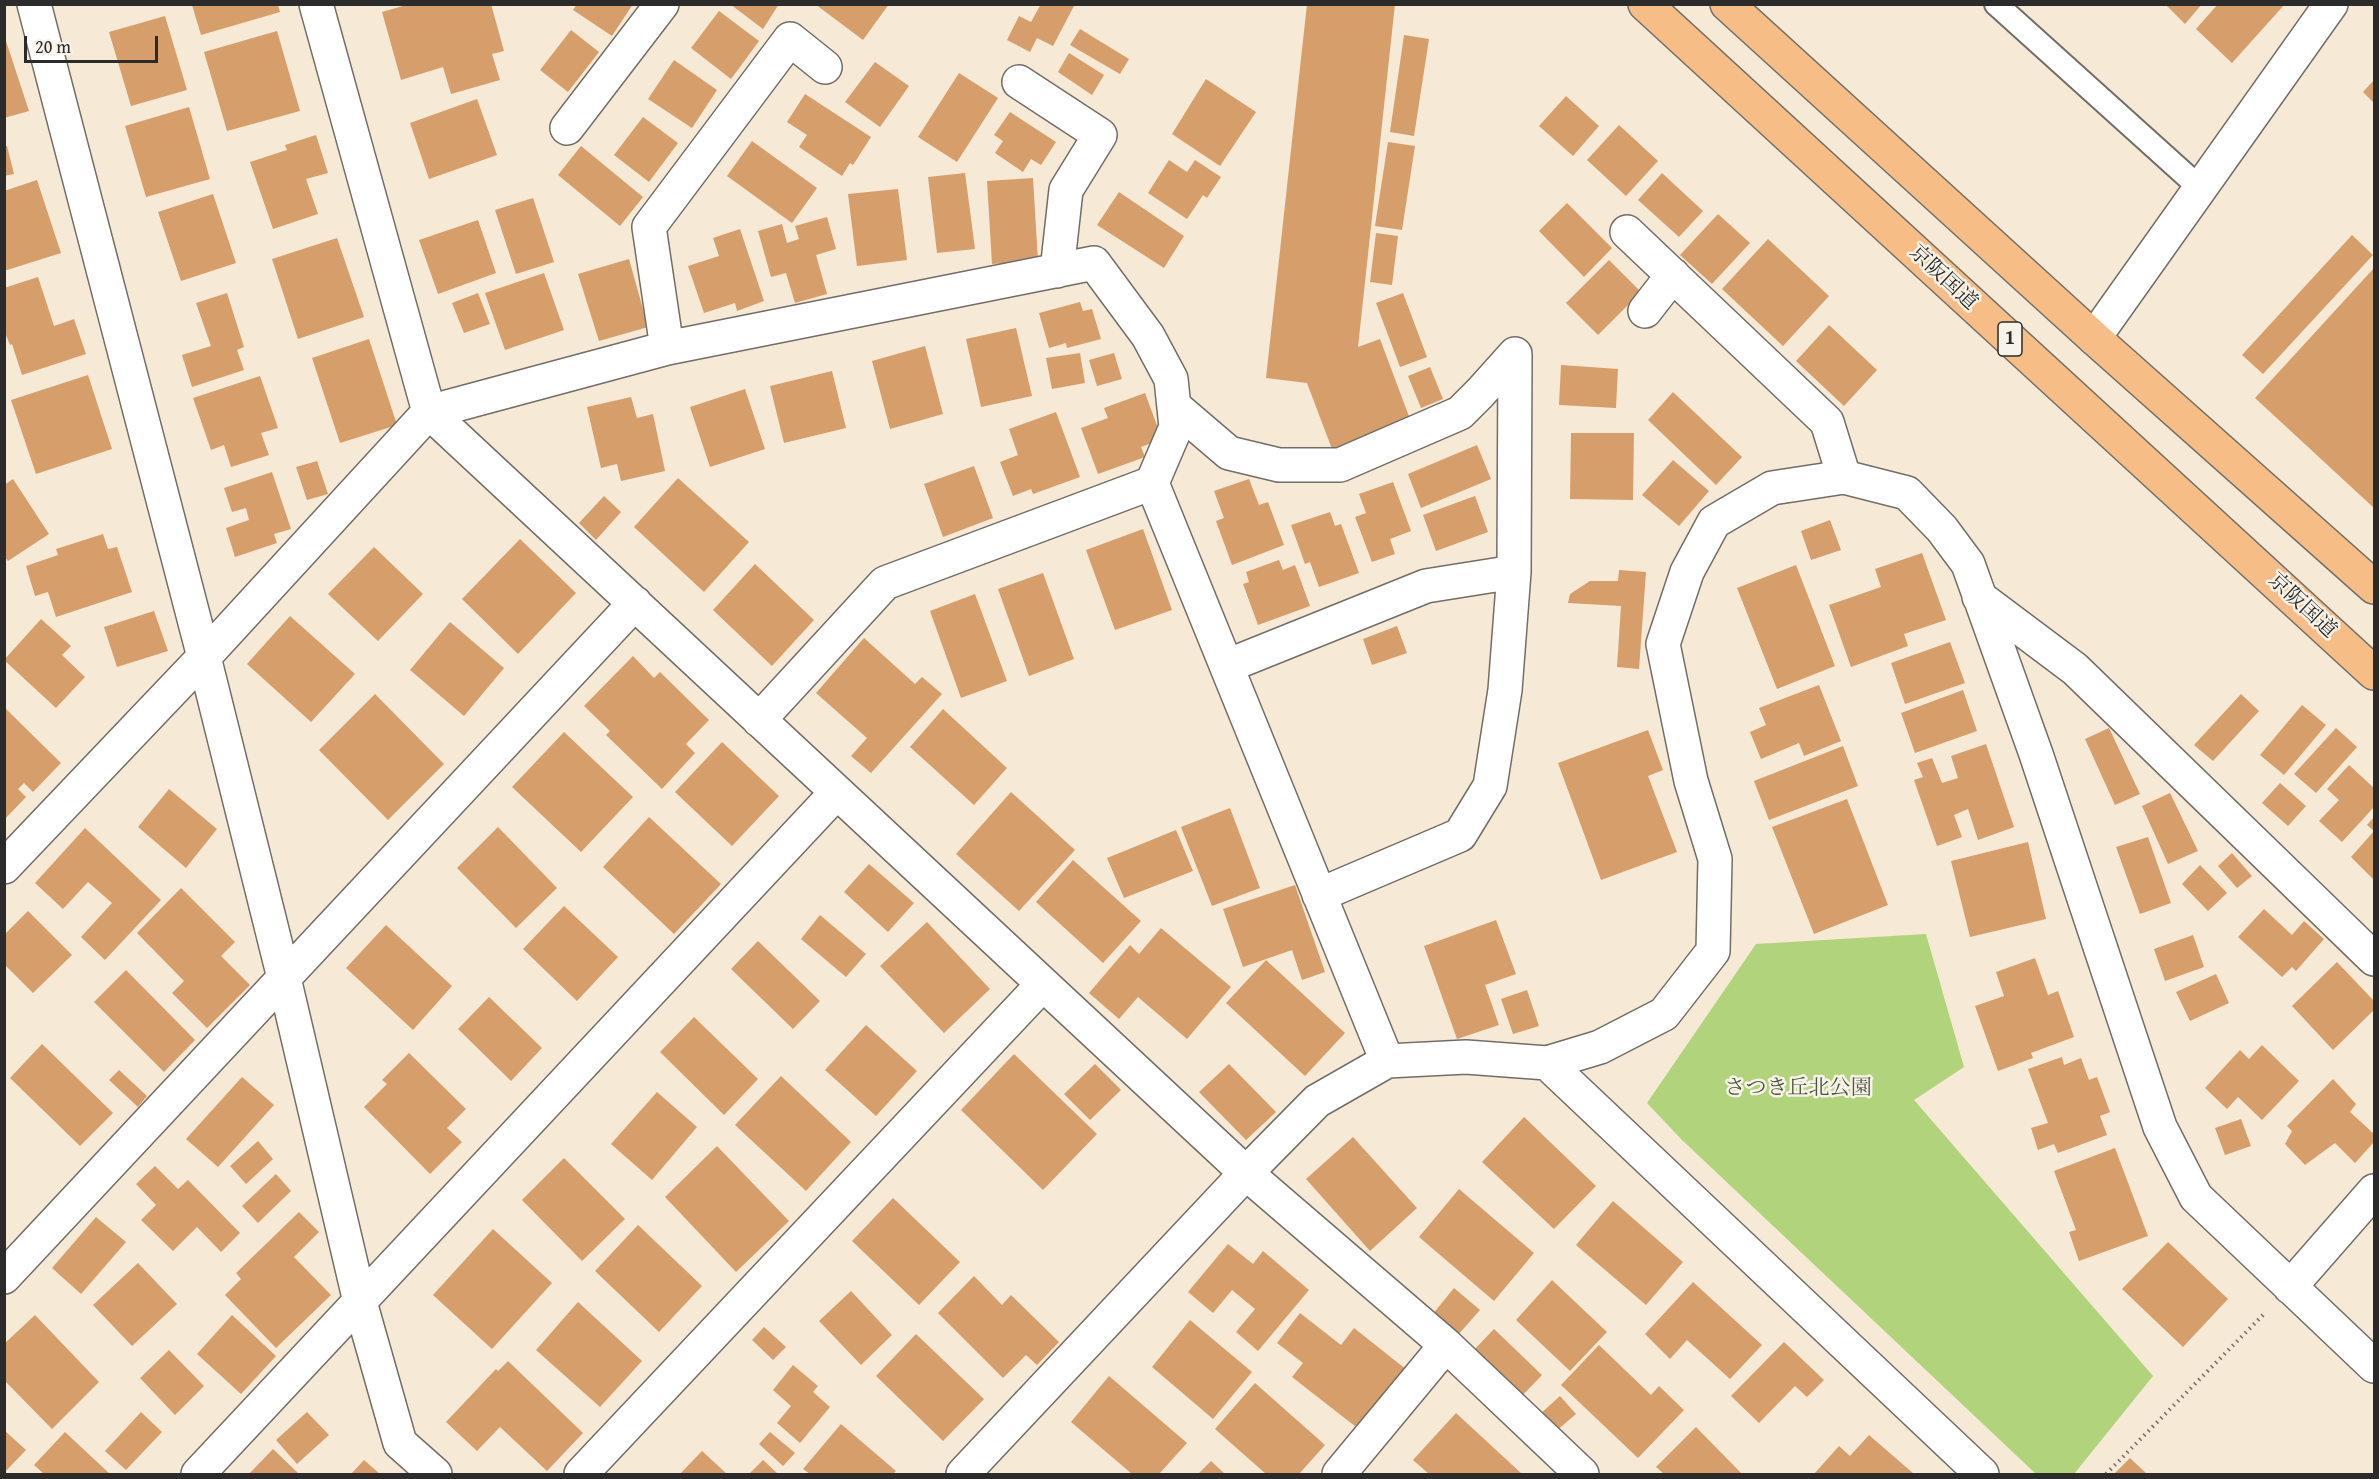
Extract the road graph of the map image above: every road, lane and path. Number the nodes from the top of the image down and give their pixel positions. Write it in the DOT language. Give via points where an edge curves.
graph roads {
  1 [pos="34,4"];
  2 [pos="316,4"];
  3 [pos="662,4"];
  4 [pos="1645,4"];
  5 [pos="1727,4"];
  6 [pos="1996,4"];
  7 [pos="2331,4"];
  8 [pos="825,67"];
  9 [pos="1019,82"];
  10 [pos="567,128"];
  11 [pos="2200,188"];
  12 [pos="1627,232"];
  13 [pos="1057,271"];
  14 [pos="1673,275"];
  15 [pos="1645,311"];
  16 [pos="2094,338"];
  17 [pos="667,348"];
  18 [pos="1174,406"];
  19 [pos="429,412"];
  20 [pos="1844,477"];
  21 [pos="1152,483"];
  22 [pos="1514,572"];
  23 [pos="2374,586"];
  24 [pos="1979,597"];
  25 [pos="635,603"];
  26 [pos="204,657"];
  27 [pos="1227,666"];
  28 [pos="2374,673"];
  29 [pos="759,720"];
  30 [pos="837,792"];
  31 [pos="4,867"];
  32 [pos="1319,895"];
  33 [pos="2374,959"];
  34 [pos="284,978"];
  35 [pos="1043,984"];
  36 [pos="1387,1061"];
  37 [pos="1547,1063"];
  38 [pos="1246,1173"];
  39 [pos="2374,1191"];
  40 [pos="4,1277"];
  41 [pos="2290,1287"];
  42 [pos="360,1302"];
  43 [pos="1446,1345"];
  44 [pos="2374,1366"];
  45 [pos="198,1474"];
  46 [pos="435,1474"];
  47 [pos="581,1474"];
  48 [pos="963,1474"];
  49 [pos="1339,1474"];
  50 [pos="1582,1474"];
  51 [pos="1982,1474"];
  52 [pos="2106,1474"];
  1 -- 26 [label="street"];
  2 -- 19 [label="street"];
  3 -- 10 [label="street"];
  4 -- 28 [label="highway, 京阪国道 / 1"];
  5 -- 16 [label="highway"];
  6 -- 11 [label="lane"];
  7 -- 11 [label="street"];
  8 -- 17 [label="street" via="790,39 649,227"];
  9 -- 13 [label="street" via="1100,135 1066,190"];
  11 -- 16 [label="street"];
  12 -- 14 [label="street"];
  13 -- 17 [label="street"];
  13 -- 18 [label="street" via="1094,263 1148,336 1172,379"];
  14 -- 15 [label="street"];
  14 -- 20 [label="street" via="1827,422"];
  16 -- 23 [label="highway"];
  17 -- 19 [label="street"];
  18 -- 21 [label="street" via="1176,427"];
  18 -- 22 [label="street" via="1228,453 1279,465 1340,465 1460,413 1515,354"];
  19 -- 25 [label="street"];
  19 -- 26 [label="street"];
  20 -- 24 [label="street" via="1907,493 1942,529 1968,564"];
  20 -- 37 [label="street" via="1772,488 1714,522 1687,572 1663,644 1691,781 1715,860 1713,951 1664,1014 1600,1047"];
  21 -- 27 [label="street"];
  21 -- 29 [label="street" via="885,583"];
  22 -- 27 [label="street" via="1425,586"];
  22 -- 32 [label="street" via="1504,690 1490,786 1460,835"];
  24 -- 33 [label="street" via="2075,669"];
  24 -- 41 [label="street" via="2160,1127 2196,1197"];
  25 -- 29 [label="street"];
  25 -- 34 [label="street"];
  26 -- 31 [label="street"];
  26 -- 34 [label="street"];
  27 -- 32 [label="street"];
  29 -- 30 [label="street"];
  30 -- 35 [label="street"];
  30 -- 42 [label="street"];
  32 -- 36 [label="street"];
  34 -- 40 [label="street"];
  34 -- 42 [label="street"];
  35 -- 38 [label="street"];
  35 -- 47 [label="street"];
  36 -- 37 [label="street" via="1466,1057"];
  36 -- 38 [label="street" via="1317,1101"];
  37 -- 51 [label="street"];
  38 -- 43 [label="street"];
  38 -- 48 [label="street"];
  39 -- 41 [label="street"];
  41 -- 44 [label="street"];
  41 -- 52 [label="path"];
  42 -- 45 [label="street"];
  42 -- 46 [label="street" via="400,1443"];
  43 -- 49 [label="street"];
  43 -- 50 [label="street"];
}
